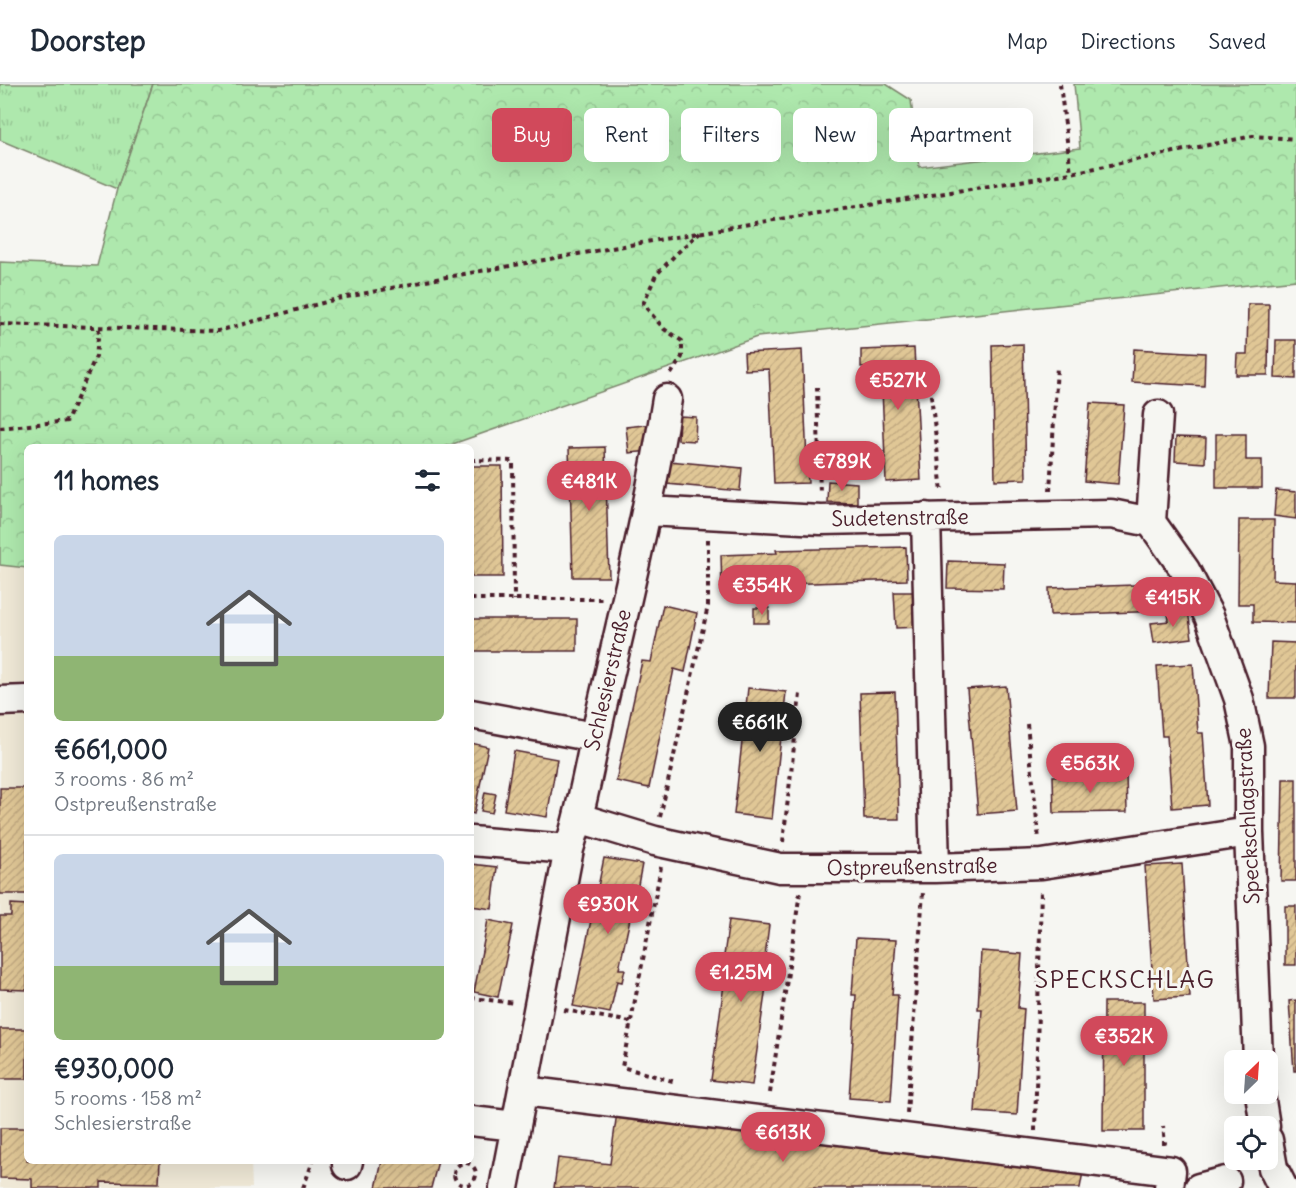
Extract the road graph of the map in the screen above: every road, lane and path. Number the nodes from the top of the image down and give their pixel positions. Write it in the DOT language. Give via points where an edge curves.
graph roads {
  1 [pos="1060,84"];
  2 [pos="1296,139"];
  3 [pos="1071,172"];
  4 [pos="700,232"];
  5 [pos="0,324"];
  6 [pos="99,329"];
  7 [pos="1057,366"];
  8 [pos="929,377"];
  9 [pos="817,387"];
  10 [pos="667,399"];
  11 [pos="1158,415"];
  12 [pos="0,428"];
  13 [pos="474,460"];
  14 [pos="647,510"];
  15 [pos="708,514"];
  16 [pos="1048,515"];
  17 [pos="936,517"];
  18 [pos="821,520"];
  19 [pos="1151,522"];
  20 [pos="474,599"];
  21 [pos="627,599"];
  22 [pos="514,600"];
  23 [pos="800,694"];
  24 [pos="24,700"];
  25 [pos="0,701"];
  26 [pos="474,715"];
  27 [pos="1027,724"];
  28 [pos="594,737"];
  29 [pos="579,818"];
  30 [pos="1249,832"];
  31 [pos="474,841"];
  32 [pos="661,842"];
  33 [pos="569,849"];
  34 [pos="1042,864"];
  35 [pos="792,868"];
  36 [pos="930,868"];
  37 [pos="474,998"];
  38 [pos="539,1006"];
  39 [pos="631,1022"];
  40 [pos="1258,1050"];
  41 [pos="622,1067"];
  42 [pos="525,1084"];
  43 [pos="770,1093"];
  44 [pos="907,1113"];
  45 [pos="474,1121"];
  46 [pos="516,1126"];
  47 [pos="1035,1131"];
  48 [pos="312,1164"];
  49 [pos="460,1164"];
  50 [pos="469,1164"];
  51 [pos="1274,1170"];
  52 [pos="1226,1181"];
  53 [pos="462,1186"];
  54 [pos="303,1188"];
  55 [pos="504,1188"];
  56 [pos="1169,1188"];
  57 [pos="1199,1188"];
  58 [pos="1283,1188"];
  1 -- 3 [label="path"];
  2 -- 3 [label="path" via="1253,136"];
  3 -- 4 [label="path"];
  4 -- 6 [label="path" via="418,283 218,332"];
  4 -- 10 [label="path" via="656,275 643,304 664,329 681,341 682,357 670,375"];
  5 -- 6 [label="path"];
  6 -- 12 [label="path" via="96,356 67,421"];
  7 -- 16 [label="path"];
  8 -- 17 [label="path"];
  9 -- 18 [label="path"];
  10 -- 14 [label="street, Schlesierstraße"];
  11 -- 19 [label="street"];
  13 -- 22 [label="path" via="513,461"];
  14 -- 15 [label="street, Sudetenstraße"];
  14 -- 21 [label="street, Schlesierstraße"];
  15 -- 18 [label="street, Sudetenstraße"];
  15 -- 32 [label="path" via="708,606"];
  16 -- 17 [label="street, Sudetenstraße"];
  16 -- 19 [label="street, Sudetenstraße" via="1110,514"];
  17 -- 18 [label="street, Sudetenstraße"];
  17 -- 36 [label="street"];
  19 -- 30 [label="street, Speckschlagstraße" via="1185,570 1209,616 1239,699 1249,746"];
  20 -- 22 [label="path"];
  21 -- 22 [label="path"];
  21 -- 28 [label="street, Schlesierstraße"];
  23 -- 35 [label="path"];
  24 -- 25 [label="street"];
  26 -- 28 [label="street"];
  27 -- 34 [label="path"];
  28 -- 29 [label="street, Schlesierstraße"];
  29 -- 32 [label="street, Ostpreußenstraße"];
  29 -- 33 [label="street, Schlesierstraße"];
  30 -- 34 [label="street, Ostpreußenstraße"];
  30 -- 40 [label="street, Speckschlagstraße"];
  31 -- 33 [label="street"];
  32 -- 35 [label="street, Ostpreußenstraße"];
  32 -- 39 [label="path"];
  33 -- 38 [label="street, Schlesierstraße"];
  34 -- 36 [label="street, Ostpreußenstraße"];
  34 -- 47 [label="path"];
  35 -- 36 [label="street, Ostpreußenstraße"];
  35 -- 43 [label="path"];
  36 -- 44 [label="path"];
  37 -- 38 [label="path"];
  38 -- 39 [label="path"];
  38 -- 42 [label="street, Schlesierstraße"];
  39 -- 41 [label="path"];
  42 -- 46 [label="street, Schlesierstraße"];
  42 -- 56 [label="street" via="1171,1171"];
  45 -- 46 [label="street"];
  46 -- 55 [label="street, Schlesierstraße"];
  48 -- 54 [label="path"];
  49 -- 53 [label="path" via="454,1171 455,1180"];
  50 -- 53 [label="path" via="475,1169 475,1178"];
  51 -- 58 [label="street"];
  52 -- 57 [label="street"];
}
